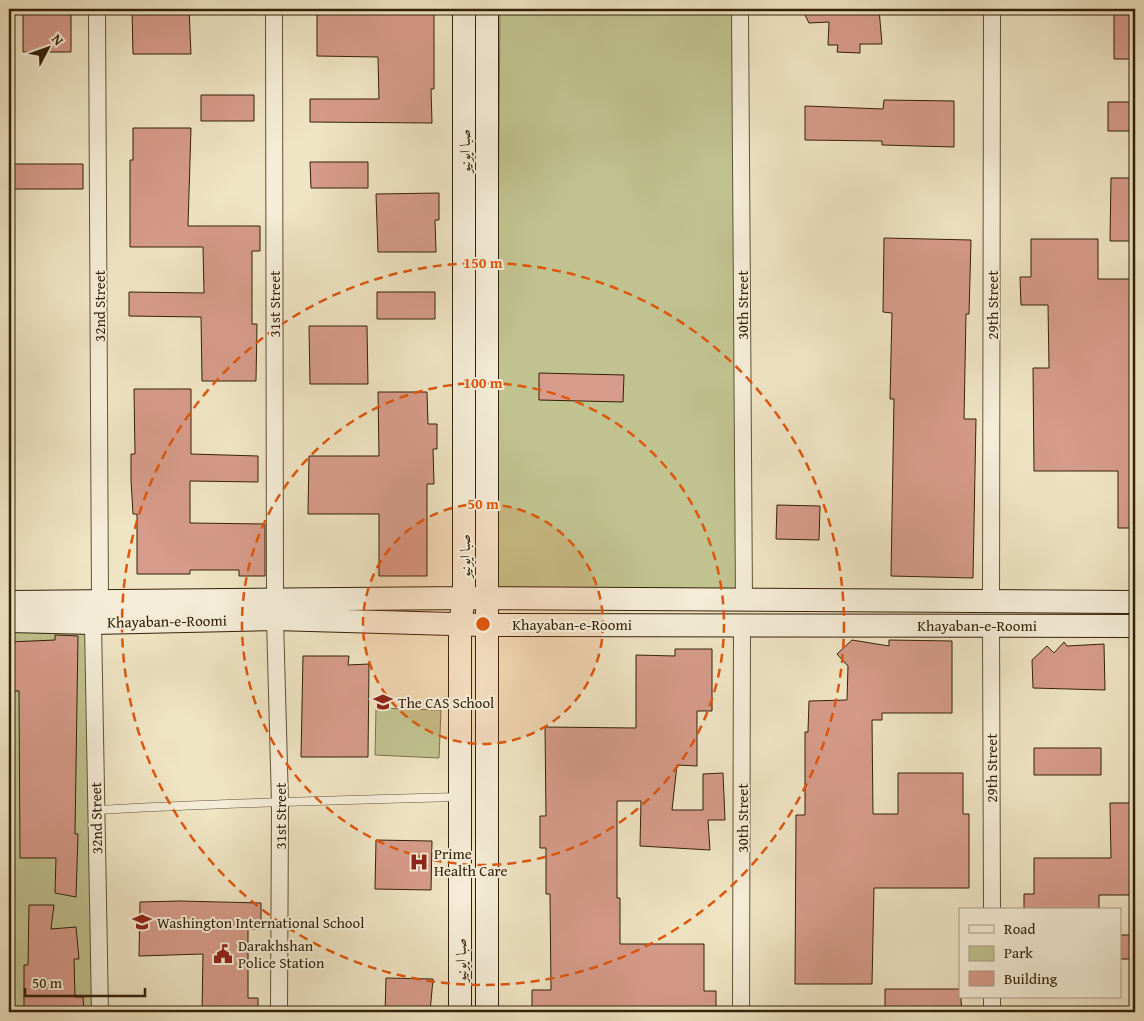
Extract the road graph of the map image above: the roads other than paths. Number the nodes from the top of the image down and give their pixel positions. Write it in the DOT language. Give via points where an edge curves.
graph roads {
  1 [pos="97,9"];
  2 [pos="274,9"];
  3 [pos="464,9"];
  4 [pos="487,9"];
  5 [pos="740,9"];
  6 [pos="992,9"];
  7 [pos="464,598"];
  8 [pos="486,599"];
  9 [pos="744,601"];
  10 [pos="9,602"];
  11 [pos="991,602"];
  12 [pos="1080,602"];
  13 [pos="1125,602"];
  14 [pos="275,609"];
  15 [pos="96,613"];
  16 [pos="9,621"];
  17 [pos="487,624"];
  18 [pos="742,624"];
  19 [pos="991,626"];
  20 [pos="1084,626"];
  21 [pos="1125,626"];
  22 [pos="453,627"];
  23 [pos="451,691"];
  24 [pos="456,797"];
  25 [pos="280,803"];
  26 [pos="96,810"];
  27 [pos="992,908"];
  28 [pos="451,963"];
  29 [pos="992,998"];
  30 [pos="100,1012"];
  31 [pos="279,1012"];
  32 [pos="460,1012"];
  33 [pos="487,1012"];
  34 [pos="741,1012"];
  35 [pos="992,1012"];
  1 -- 15 [label="street, 32nd Street"];
  2 -- 14 [label="street, 31st Street"];
  3 -- 7 [label="street, صبا ایونیو"];
  4 -- 8 [label="street, صبا ایونیو"];
  5 -- 9 [label="street, 30th Street"];
  6 -- 11 [label="street, 29th Street"];
  7 -- 8 [label="street, Khayaban-e-Roomi"];
  7 -- 14 [label="street, Khayaban-e-Roomi"];
  7 -- 22 [label="street, صبا ایونیو"];
  8 -- 9 [label="street, Khayaban-e-Roomi"];
  8 -- 17 [label="street, صبا ایونیو"];
  9 -- 11 [label="street, Khayaban-e-Roomi"];
  10 -- 15 [label="street, Khayaban-e-Roomi"];
  11 -- 12 [label="street, Khayaban-e-Roomi"];
  12 -- 13 [label="street, Khayaban-e-Roomi"];
  12 -- 20 [label="street" via="1090,611 1090,619"];
  13 -- 21 [label="street" via="1108,606 1106,614 1108,621"];
  14 -- 15 [label="street, Khayaban-e-Roomi"];
  14 -- 22 [label="street, Khayaban-e-Roomi"];
  14 -- 25 [label="street, 31st Street"];
  15 -- 16 [label="street, Khayaban-e-Roomi"];
  15 -- 26 [label="street, 32nd Street"];
  17 -- 18 [label="street, Khayaban-e-Roomi"];
  17 -- 22 [label="street, Khayaban-e-Roomi"];
  17 -- 33 [label="street, صبا ایونیو"];
  18 -- 19 [label="street, Khayaban-e-Roomi"];
  18 -- 34 [label="street, 30th Street"];
  19 -- 20 [label="street, Khayaban-e-Roomi"];
  19 -- 27 [label="street, 29th Street"];
  20 -- 21 [label="street, Khayaban-e-Roomi"];
  22 -- 24 [label="street, صبا ایونیو"];
  23 -- 24 [label="lane"];
  24 -- 25 [label="lane"];
  24 -- 28 [label="lane"];
  24 -- 32 [label="street, صبا ایونیو"];
  25 -- 26 [label="lane" via="239,802"];
  25 -- 31 [label="street, 31st Street"];
  26 -- 30 [label="street, 32nd Street"];
  29 -- 35 [label="street"];
}
